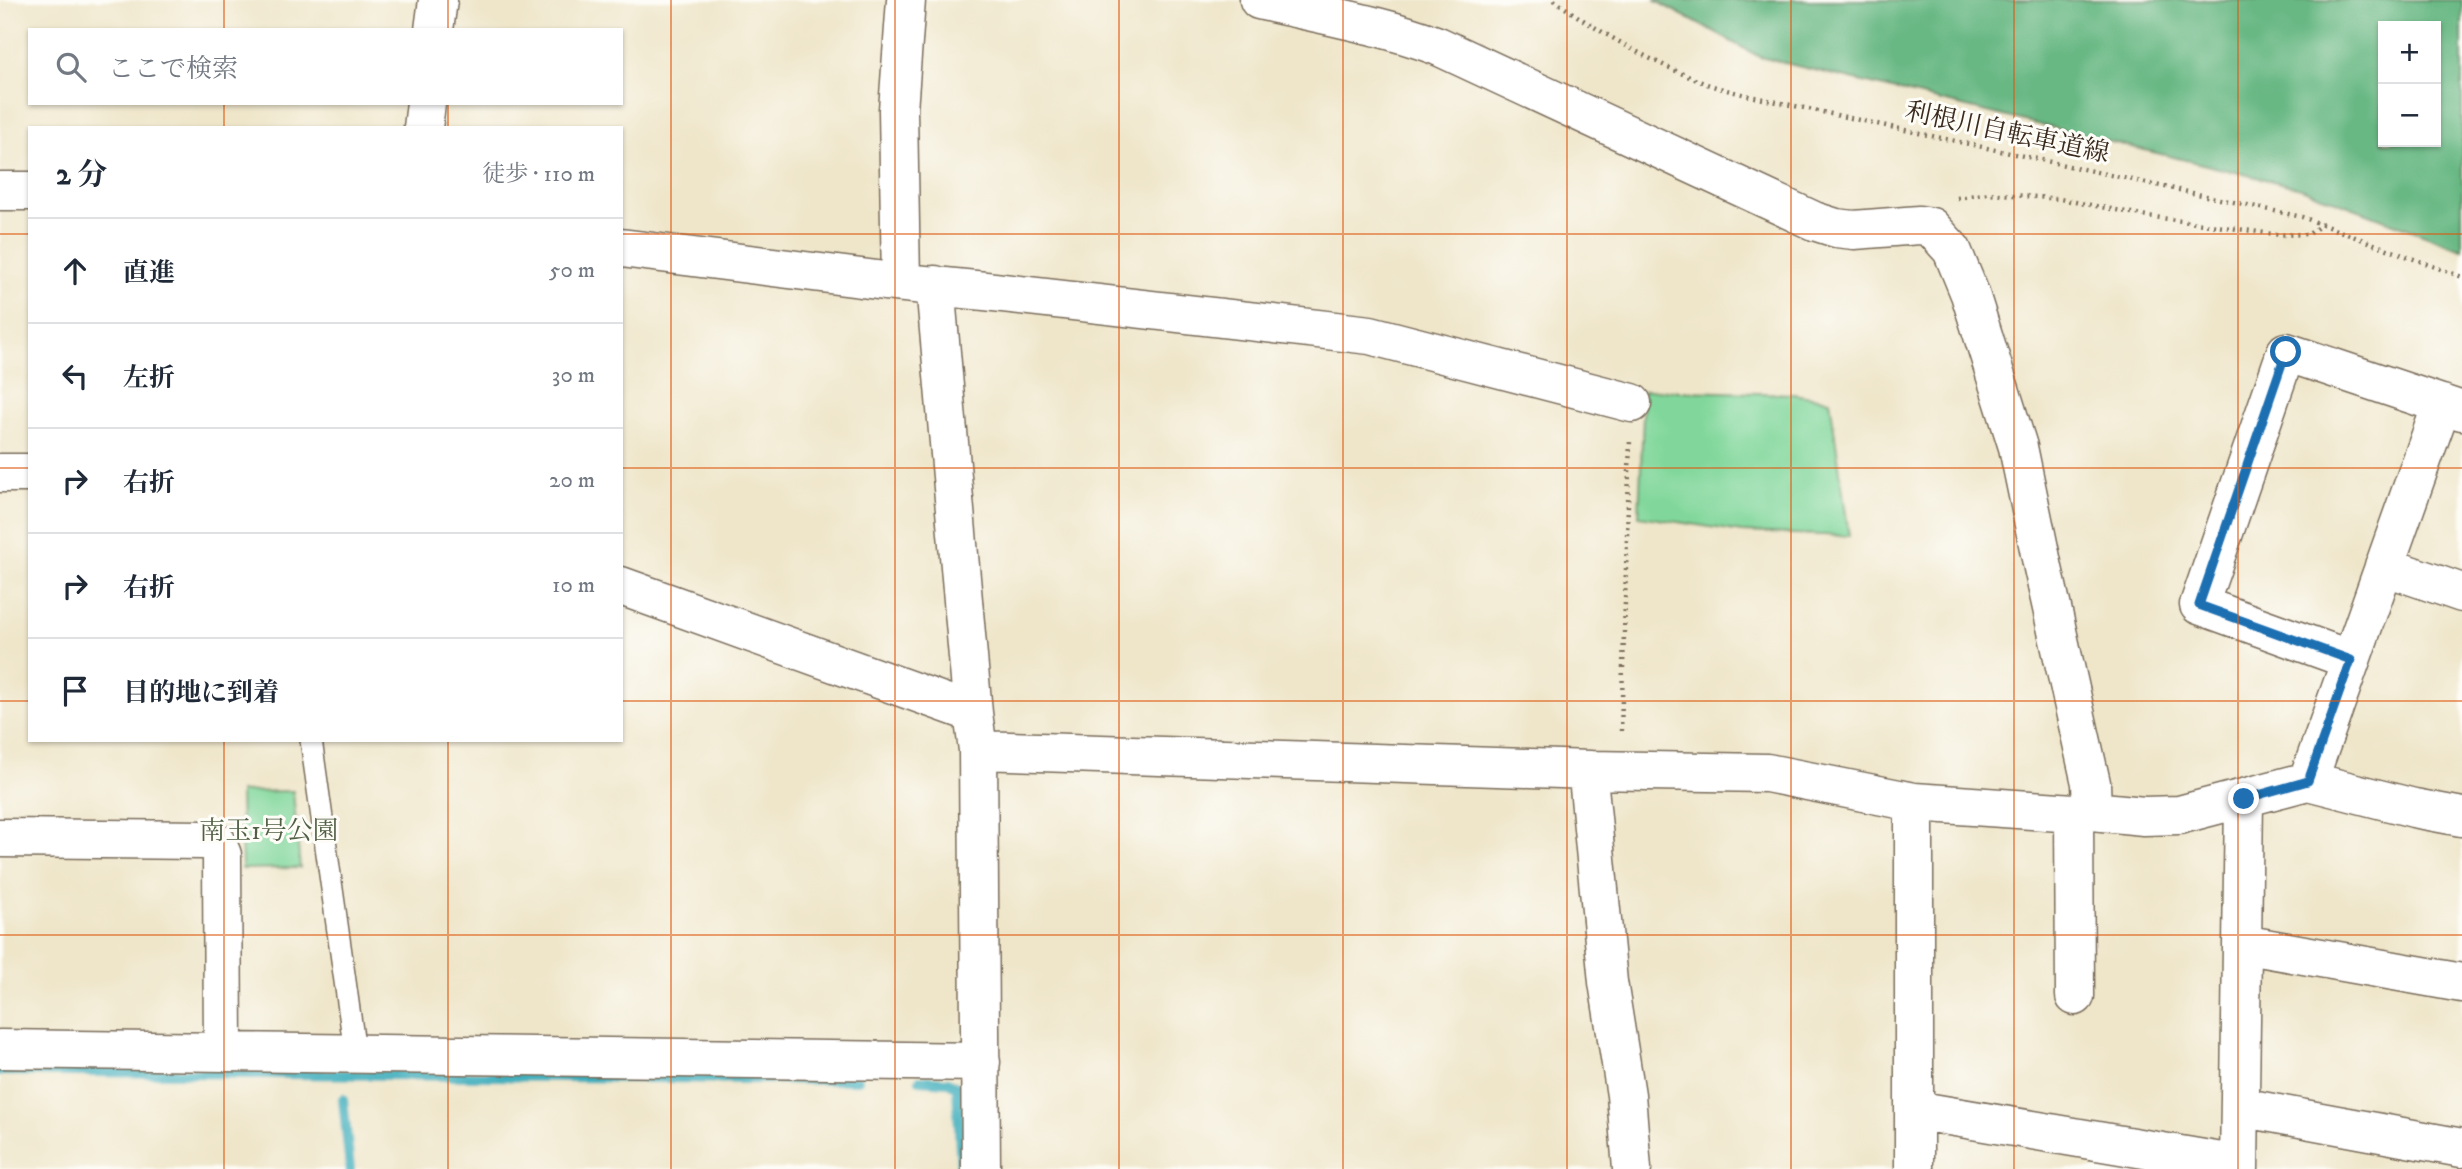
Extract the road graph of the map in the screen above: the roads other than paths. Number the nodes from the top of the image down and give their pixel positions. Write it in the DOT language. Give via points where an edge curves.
graph roads {
  1 [pos="438,0"];
  2 [pos="906,0"];
  3 [pos="1259,0"];
  4 [pos="435,28"];
  5 [pos="426,105"];
  6 [pos="423,126"];
  7 [pos="0,191"];
  8 [pos="28,191"];
  9 [pos="623,248"];
  10 [pos="918,284"];
  11 [pos="1632,404"];
  12 [pos="2452,408"];
  13 [pos="0,473"];
  14 [pos="28,473"];
  15 [pos="2384,566"];
  16 [pos="623,587"];
  17 [pos="2462,593"];
  18 [pos="2351,660"];
  19 [pos="975,731"];
  20 [pos="311,742"];
  21 [pos="1605,771"];
  22 [pos="2308,781"];
  23 [pos="2244,799"];
  24 [pos="1914,802"];
  25 [pos="2083,812"];
  26 [pos="2462,817"];
  27 [pos="0,838"];
  28 [pos="2242,944"];
  29 [pos="2462,983"];
  30 [pos="2075,996"];
  31 [pos="0,1049"];
  32 [pos="223,1052"];
  33 [pos="355,1052"];
  34 [pos="981,1062"];
  35 [pos="2240,1107"];
  36 [pos="1914,1110"];
  37 [pos="2462,1148"];
  38 [pos="2239,1167"];
  39 [pos="981,1169"];
  40 [pos="1632,1169"];
  41 [pos="1914,1169"];
  1 -- 4 [label="street"];
  2 -- 10 [label="street" via="898,110"];
  3 -- 25 [label="street" via="1360,21 1438,46 1814,221 1854,230 1919,225 1939,234 1952,250 1970,294 2018,447 2091,783"];
  5 -- 6 [label="street"];
  7 -- 8 [label="street"];
  9 -- 10 [label="street"];
  10 -- 11 [label="street" via="1370,335"];
  10 -- 19 [label="street"];
  12 -- 15 [label="street"];
  12 -- 18 [label="street" via="2286,352 2199,605"];
  13 -- 14 [label="street"];
  15 -- 17 [label="street"];
  15 -- 18 [label="street"];
  16 -- 19 [label="street"];
  18 -- 22 [label="street"];
  19 -- 21 [label="street"];
  19 -- 34 [label="street"];
  20 -- 33 [label="lane"];
  21 -- 24 [label="street" via="1767,774"];
  21 -- 40 [label="street" via="1589,787"];
  22 -- 23 [label="street"];
  22 -- 26 [label="street"];
  23 -- 25 [label="street" via="2179,815"];
  23 -- 28 [label="street"];
  24 -- 25 [label="street"];
  24 -- 36 [label="street"];
  25 -- 30 [label="street"];
  27 -- 32 [label="street" via="217,843 222,855"];
  28 -- 29 [label="street"];
  28 -- 35 [label="street"];
  31 -- 32 [label="street"];
  32 -- 33 [label="street"];
  33 -- 34 [label="street"];
  34 -- 39 [label="street"];
  35 -- 37 [label="street"];
  35 -- 38 [label="street"];
  36 -- 38 [label="street"];
  36 -- 41 [label="street"];
}
